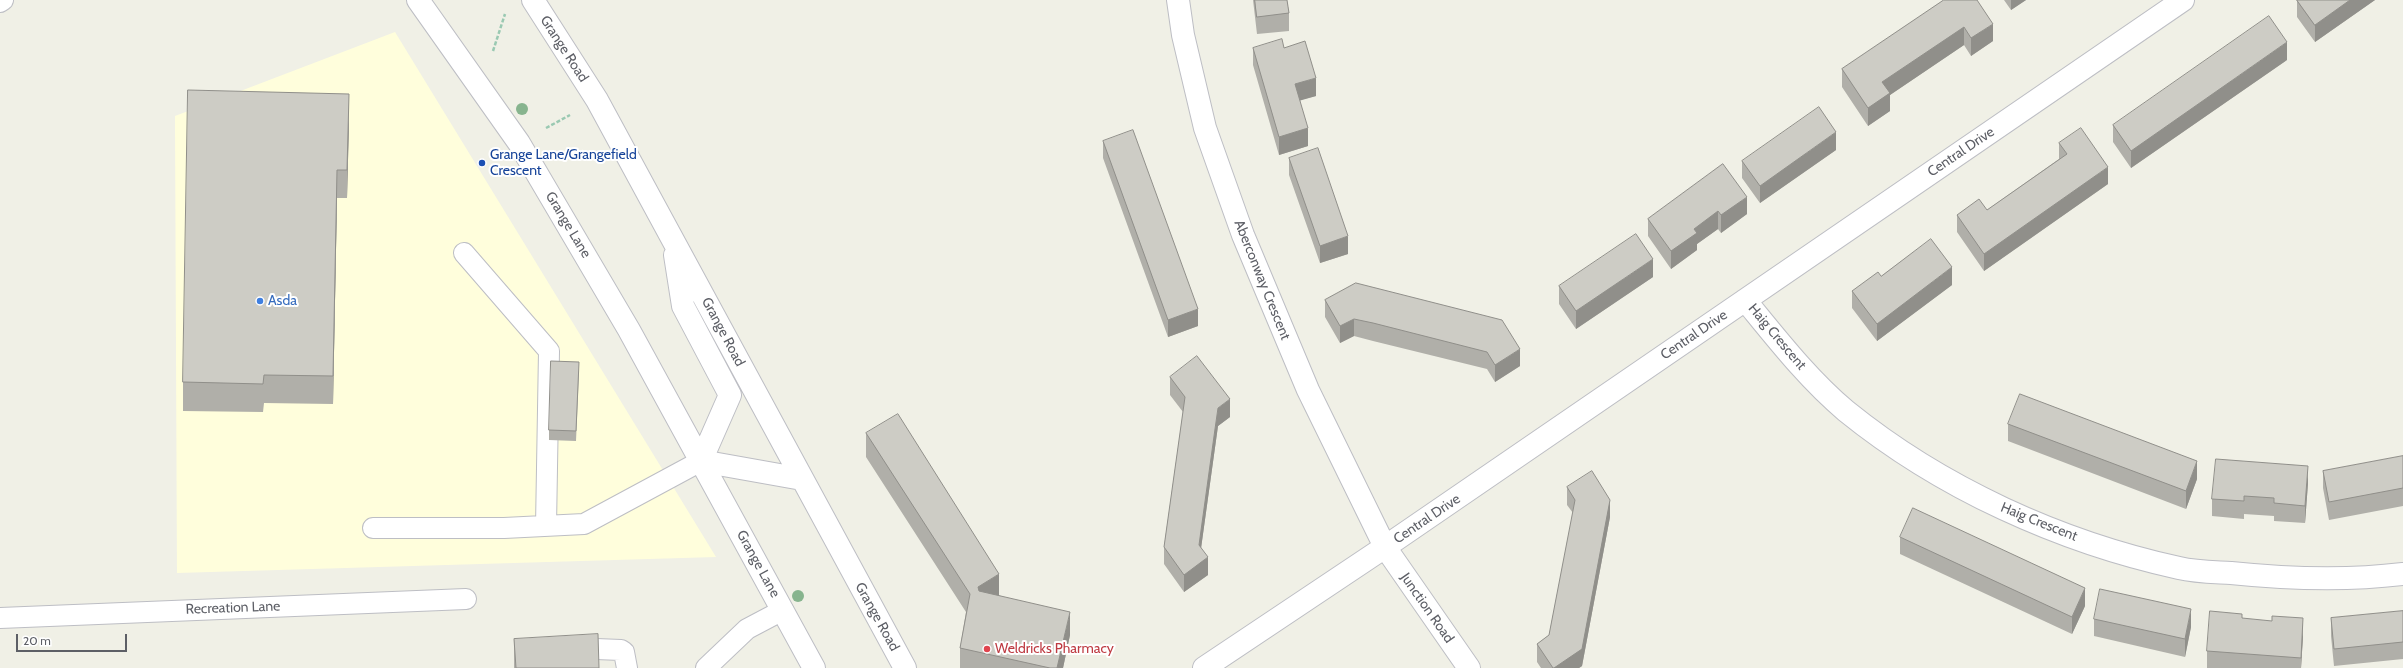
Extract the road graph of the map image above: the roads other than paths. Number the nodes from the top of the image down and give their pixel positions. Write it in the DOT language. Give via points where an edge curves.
graph roads {
  1 [pos="3,0"];
  2 [pos="418,0"];
  3 [pos="533,0"];
  4 [pos="1178,0"];
  5 [pos="2183,0"];
  6 [pos="0,2"];
  7 [pos="673,240"];
  8 [pos="464,253"];
  9 [pos="1745,300"];
  10 [pos="701,461"];
  11 [pos="802,479"];
  12 [pos="546,526"];
  13 [pos="373,528"];
  14 [pos="1385,547"];
  15 [pos="2403,574"];
  16 [pos="466,599"];
  17 [pos="783,610"];
  18 [pos="0,618"];
  19 [pos="553,648"];
  20 [pos="627,668"];
  21 [pos="707,668"];
  22 [pos="814,668"];
  23 [pos="905,668"];
  24 [pos="1204,668"];
  25 [pos="1469,668"];
  1 -- 6 [label="lane"];
  2 -- 10 [label="street, Grange Lane" via="520,143 629,330"];
  3 -- 7 [label="street, Grange Road" via="597,100"];
  4 -- 14 [label="street, Aberconway Crescent" via="1183,35 1205,128 1242,235 1308,390"];
  5 -- 9 [label="street, Central Drive"];
  7 -- 10 [label="street" via="683,306 730,395"];
  7 -- 11 [label="street, Grange Road"];
  8 -- 12 [label="lane" via="549,351"];
  9 -- 14 [label="street, Central Drive"];
  9 -- 15 [label="street, Haig Crescent" via="1796,362 1845,410 1956,485 2033,522 2101,546 2180,568 2286,579 2368,578"];
  10 -- 11 [label="street"];
  10 -- 12 [label="lane" via="584,524"];
  10 -- 17 [label="street, Grange Lane"];
  11 -- 23 [label="street, Grange Road"];
  12 -- 13 [label="lane"];
  14 -- 24 [label="street, Central Drive"];
  14 -- 25 [label="street, Junction Road"];
  16 -- 18 [label="lane, Recreation Lane"];
  17 -- 21 [label="lane" via="747,629"];
  17 -- 22 [label="street, Grange Lane"];
  19 -- 20 [label="lane" via="616,648 624,652"];
}
